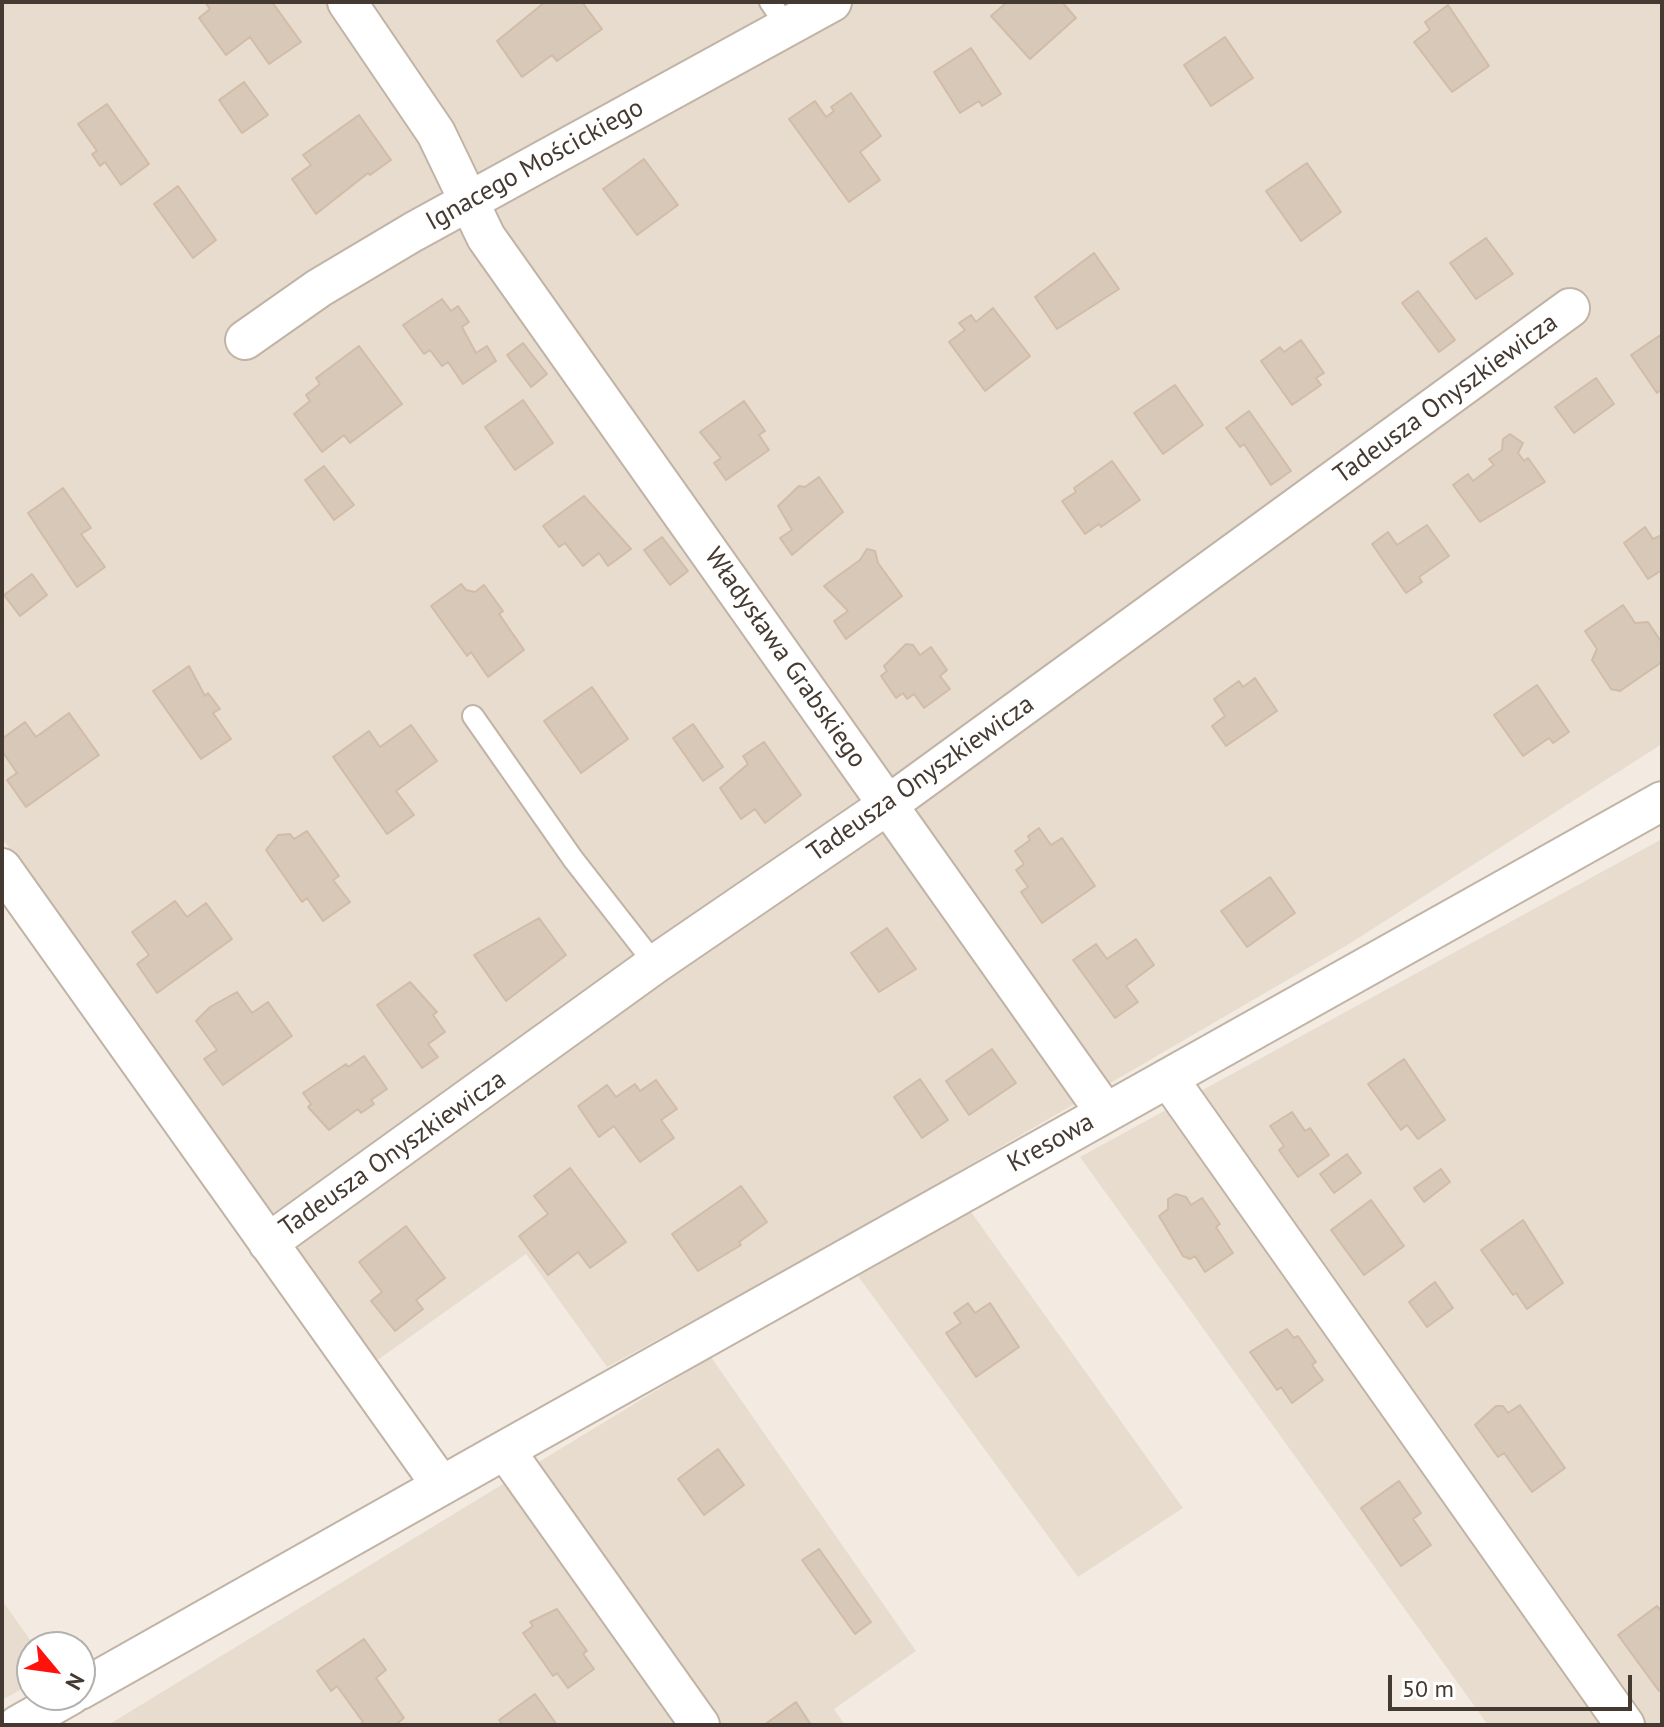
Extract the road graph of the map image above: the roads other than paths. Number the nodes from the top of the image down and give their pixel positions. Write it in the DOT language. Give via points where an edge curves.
graph roads {
  1 [pos="347,2"];
  2 [pos="832,2"];
  3 [pos="779,15"];
  4 [pos="467,202"];
  5 [pos="1570,308"];
  6 [pos="245,340"];
  7 [pos="473,716"];
  8 [pos="1662,801"];
  9 [pos="889,804"];
  10 [pos="2,868"];
  11 [pos="655,964"];
  12 [pos="1168,1078"];
  13 [pos="1105,1112"];
  14 [pos="268,1243"];
  15 [pos="505,1450"];
  16 [pos="441,1485"];
  17 [pos="96,1681"];
  18 [pos="43,1711"];
  19 [pos="18,1725"];
  20 [pos="700,1725"];
  21 [pos="1625,1725"];
  1 -- 4 [label="street, Władysława Grabskiego" via="436,133"];
  2 -- 3 [label="street, Ignacego Mościckiego"];
  3 -- 4 [label="street, Ignacego Mościckiego"];
  4 -- 6 [label="street, Ignacego Mościckiego" via="331,280"];
  4 -- 9 [label="street, Władysława Grabskiego" via="486,237"];
  5 -- 9 [label="street, Tadeusza Onyszkiewicza"];
  7 -- 11 [label="lane"];
  8 -- 12 [label="street, Kresowa"];
  9 -- 11 [label="street, Tadeusza Onyszkiewicza"];
  9 -- 13 [label="street, Władysława Grabskiego"];
  10 -- 14 [label="street"];
  11 -- 14 [label="street, Tadeusza Onyszkiewicza"];
  12 -- 13 [label="street, Kresowa"];
  12 -- 21 [label="street"];
  13 -- 15 [label="street, Kresowa"];
  14 -- 16 [label="street"];
  15 -- 16 [label="street, Kresowa"];
  15 -- 20 [label="street"];
  16 -- 17 [label="street, Kresowa"];
  18 -- 19 [label="street"];
}
